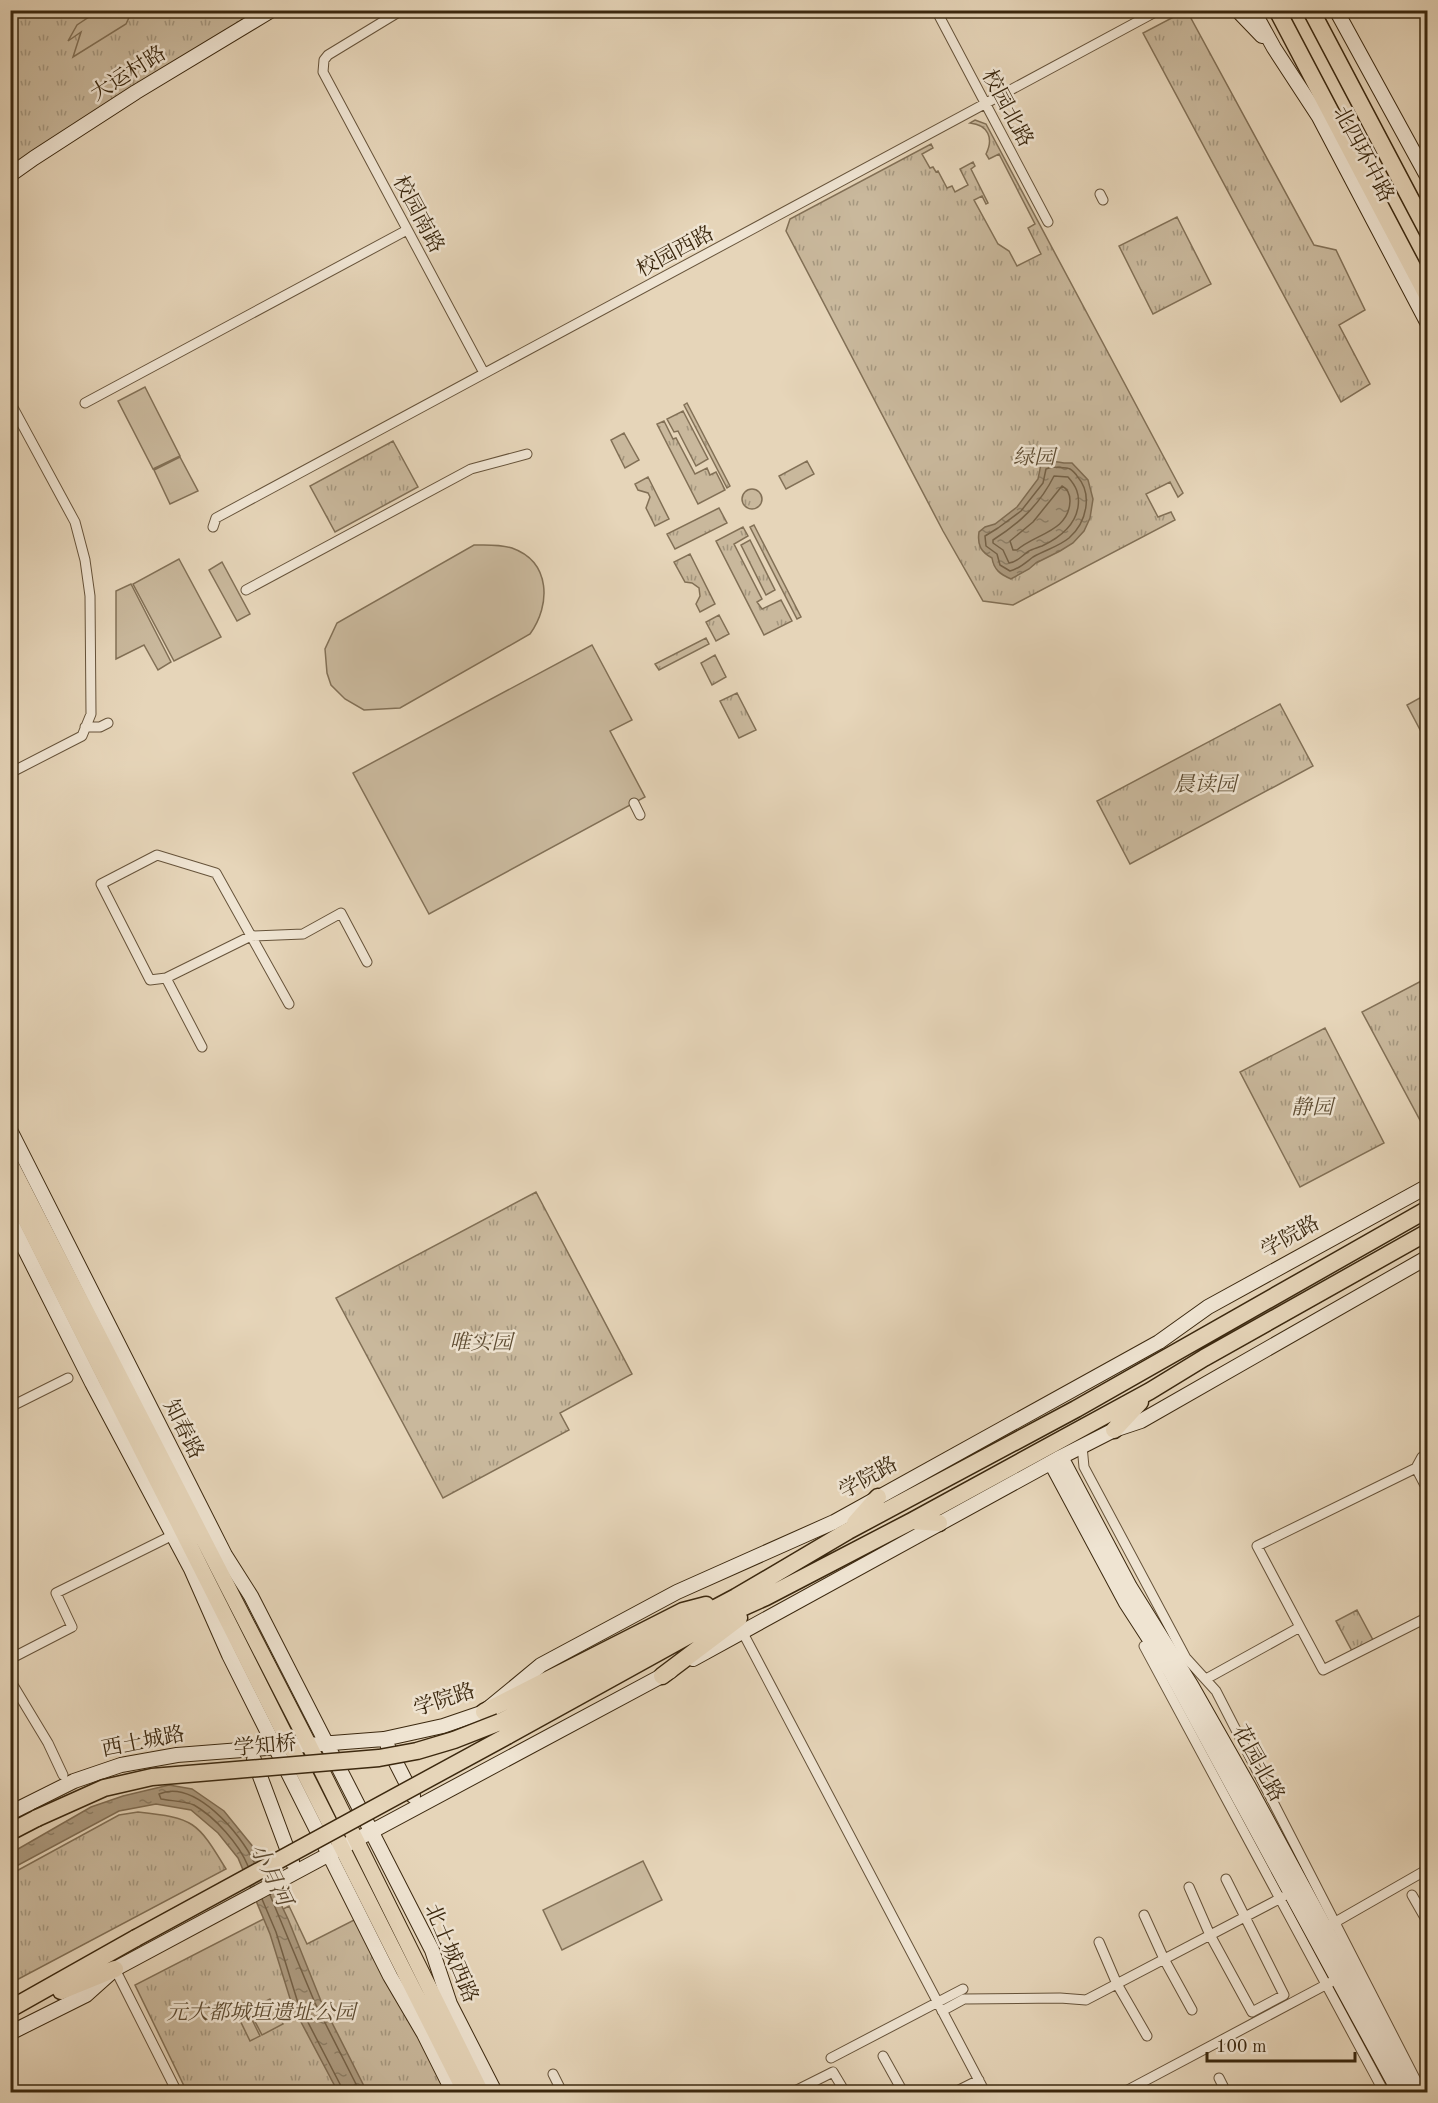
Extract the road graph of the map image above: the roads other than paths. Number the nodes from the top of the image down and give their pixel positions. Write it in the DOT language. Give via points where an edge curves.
graph roads {
  1 [pos="272,10"];
  2 [pos="402,10"];
  3 [pos="936,10"];
  4 [pos="1159,10"];
  5 [pos="1237,10"];
  6 [pos="1253,10"];
  7 [pos="1267,10"];
  8 [pos="1277,10"];
  9 [pos="1311,10"];
  10 [pos="1320,10"];
  11 [pos="1336,10"];
  12 [pos="1347,10"];
  13 [pos="1325,36"];
  14 [pos="1274,48"];
  15 [pos="1300,50"];
  16 [pos="1363,58"];
  17 [pos="985,105"];
  18 [pos="10,176"];
  19 [pos="1428,178"];
  20 [pos="1048,222"];
  21 [pos="407,230"];
  22 [pos="1428,232"];
  23 [pos="1428,297"];
  24 [pos="1428,324"];
  25 [pos="484,373"];
  26 [pos="10,402"];
  27 [pos="85,404"];
  28 [pos="527,454"];
  29 [pos="213,527"];
  30 [pos="246,590"];
  31 [pos="108,723"];
  32 [pos="86,727"];
  33 [pos="10,773"];
  34 [pos="634,803"];
  35 [pos="640,815"];
  36 [pos="251,936"];
  37 [pos="367,962"];
  38 [pos="166,978"];
  39 [pos="288,1004"];
  40 [pos="202,1047"];
  41 [pos="10,1130"];
  42 [pos="10,1163"];
  43 [pos="1428,1186"];
  44 [pos="10,1189"];
  45 [pos="1428,1209"];
  46 [pos="10,1220"];
  47 [pos="1428,1232"];
  48 [pos="1428,1257"];
  49 [pos="68,1378"];
  50 [pos="1150,1391"];
  51 [pos="10,1407"];
  52 [pos="1114,1430"];
  53 [pos="1082,1446"];
  54 [pos="1428,1454"];
  55 [pos="1056,1460"];
  56 [pos="1416,1468"];
  57 [pos="1428,1491"];
  58 [pos="878,1497"];
  59 [pos="912,1521"];
  60 [pos="939,1523"];
  61 [pos="848,1531"];
  62 [pos="173,1535"];
  63 [pos="736,1597"];
  64 [pos="766,1597"];
  65 [pos="1428,1617"];
  66 [pos="1300,1627"];
  67 [pos="743,1633"];
  68 [pos="1144,1646"];
  69 [pos="10,1659"];
  70 [pos="662,1676"];
  71 [pos="1206,1679"];
  72 [pos="10,1680"];
  73 [pos="484,1712"];
  74 [pos="503,1729"];
  75 [pos="384,1739"];
  76 [pos="326,1744"];
  77 [pos="309,1745"];
  78 [pos="285,1748"];
  79 [pos="250,1751"];
  80 [pos="63,1775"];
  81 [pos="418,1806"];
  82 [pos="10,1813"];
  83 [pos="370,1830"];
  84 [pos="10,1832"];
  85 [pos="356,1839"];
  86 [pos="335,1850"];
  87 [pos="1428,1869"];
  88 [pos="294,1874"];
  89 [pos="1226,1879"];
  90 [pos="1189,1887"];
  91 [pos="1285,1896"];
  92 [pos="1412,1896"];
  93 [pos="1144,1915"];
  94 [pos="1245,1917"];
  95 [pos="1428,1923"];
  96 [pos="1330,1925"];
  97 [pos="1210,1935"];
  98 [pos="1099,1942"];
  99 [pos="1164,1959"];
  100 [pos="115,1969"];
  101 [pos="1332,1981"];
  102 [pos="1117,1984"];
  103 [pos="963,1989"];
  104 [pos="940,2006"];
  105 [pos="10,2010"];
  106 [pos="1192,2010"];
  107 [pos="10,2033"];
  108 [pos="1147,2036"];
  109 [pos="883,2056"];
  110 [pos="831,2058"];
  111 [pos="553,2074"];
  112 [pos="1219,2078"];
  113 [pos="979,2080"];
  114 [pos="177,2092"];
  115 [pos="453,2092"];
  116 [pos="465,2092"];
  117 [pos="481,2092"];
  118 [pos="495,2092"];
  119 [pos="562,2092"];
  120 [pos="793,2092"];
  121 [pos="845,2092"];
  122 [pos="903,2092"];
  123 [pos="955,2092"];
  124 [pos="985,2092"];
  125 [pos="1124,2092"];
  126 [pos="1226,2092"];
  127 [pos="1384,2092"];
  128 [pos="1399,2092"];
  129 [pos="1414,2092"];
  130 [pos="1422,2092"];
  1 -- 18 [label="street, 大运村路" via="136,92"];
  2 -- 21 [label="street, 校园南路" via="327,55 323,72"];
  3 -- 17 [label="street, 校园北路"];
  4 -- 17 [label="street, 校园西路"];
  5 -- 14 [label="street"];
  6 -- 14 [label="street, 北四环中路"];
  7 -- 15 [label="highway"];
  8 -- 15 [label="highway, 北四环中路"];
  9 -- 13 [label="highway, 北四环中路"];
  10 -- 13 [label="highway"];
  11 -- 16 [label="street"];
  12 -- 16 [label="street"];
  13 -- 22 [label="highway, 北四环中路"];
  14 -- 24 [label="street, 北四环中路" via="1319,117"];
  15 -- 23 [label="highway, 北四环中路"];
  16 -- 19 [label="street"];
  17 -- 20 [label="street, 校园北路"];
  17 -- 25 [label="street, 校园西路"];
  21 -- 25 [label="street, 校园南路"];
  21 -- 27 [label="street"];
  25 -- 29 [label="street, 校园西路" via="216,518"];
  26 -- 32 [label="street" via="75,522 85,560 91,666 91,714"];
  28 -- 30 [label="street" via="471,469"];
  31 -- 32 [label="street"];
  32 -- 33 [label="street" via="82,736"];
  34 -- 35 [label="street"];
  36 -- 37 [label="street" via="303,934 341,913"];
  36 -- 38 [label="street"];
  36 -- 38 [label="street" via="216,873 157,855 101,884 150,980"];
  36 -- 39 [label="street"];
  38 -- 40 [label="street"];
  41 -- 76 [label="street, 知春路" via="225,1555 251,1596"];
  42 -- 77 [label="main road, 知春路"];
  43 -- 58 [label="street, 学院路" via="1208,1307 1159,1342"];
  44 -- 78 [label="main road"];
  45 -- 61 [label="highway, 学院路" via="1076,1409"];
  46 -- 62 [label="street"];
  47 -- 50 [label="highway"];
  48 -- 52 [label="street" via="1141,1421"];
  49 -- 51 [label="street"];
  50 -- 52 [label="highway"];
  50 -- 59 [label="highway"];
  52 -- 53 [label="street"];
  53 -- 55 [label="street"];
  53 -- 71 [label="street" via="1084,1467 1186,1658"];
  54 -- 56 [label="street"];
  55 -- 60 [label="street"];
  55 -- 91 [label="street, 花园北路" via="1126,1603 1170,1671"];
  55 -- 96 [label="street, 花园北路"];
  56 -- 57 [label="street"];
  56 -- 66 [label="street" via="1257,1546"];
  58 -- 61 [label="highway"];
  58 -- 73 [label="street, 学院路" via="815,1531 677,1592 541,1665"];
  59 -- 60 [label="highway"];
  59 -- 64 [label="highway"];
  60 -- 67 [label="street"];
  61 -- 63 [label="highway, 学院路"];
  62 -- 69 [label="street" via="56,1593 72,1627"];
  62 -- 78 [label="street" via="229,1655"];
  63 -- 73 [label="highway" via="683,1611"];
  63 -- 74 [label="highway, 学院路"];
  64 -- 70 [label="highway"];
  64 -- 74 [label="highway"];
  65 -- 66 [label="street" via="1323,1670"];
  66 -- 71 [label="street"];
  67 -- 70 [label="street"];
  67 -- 104 [label="street"];
  68 -- 91 [label="street"];
  70 -- 81 [label="street"];
  71 -- 96 [label="street" via="1216,1691"];
  72 -- 80 [label="street"];
  73 -- 75 [label="street, 学院路"];
  74 -- 84 [label="highway, 学知桥, bridge" via="379,1758 152,1777 104,1788"];
  74 -- 105 [label="highway, bridge"];
  75 -- 76 [label="street, 学院路"];
  75 -- 81 [label="street"];
  76 -- 77 [label="street, 学院路"];
  76 -- 83 [label="street, 知春路"];
  77 -- 78 [label="street, 学院路"];
  77 -- 85 [label="main road, 知春路"];
  78 -- 79 [label="street, 西土城路"];
  78 -- 86 [label="main road"];
  79 -- 82 [label="street, 西土城路" via="177,1755 121,1765 74,1781"];
  79 -- 88 [label="street"];
  81 -- 83 [label="street"];
  83 -- 85 [label="street"];
  83 -- 118 [label="street, 北土城西路" via="432,1950 450,2004"];
  85 -- 86 [label="street"];
  85 -- 117 [label="main road, 北土城西路"];
  86 -- 88 [label="street"];
  86 -- 115 [label="street" via="390,1976"];
  86 -- 116 [label="main road"];
  87 -- 96 [label="street"];
  88 -- 100 [label="street"];
  89 -- 94 [label="street"];
  90 -- 97 [label="street"];
  91 -- 94 [label="street"];
  91 -- 101 [label="street, 花园北路"];
  92 -- 95 [label="street"];
  93 -- 99 [label="street"];
  94 -- 97 [label="street"];
  94 -- 97 [label="street" via="1284,1995 1252,2012"];
  96 -- 129 [label="street, 花园北路"];
  96 -- 130 [label="street"];
  97 -- 99 [label="street"];
  98 -- 102 [label="street"];
  99 -- 102 [label="street"];
  99 -- 106 [label="street"];
  100 -- 105 [label="highway"];
  100 -- 107 [label="street" via="86,1995"];
  100 -- 114 [label="street"];
  101 -- 125 [label="street"];
  101 -- 127 [label="street"];
  101 -- 128 [label="street, 花园北路"];
  102 -- 104 [label="street" via="1086,2000 964,1999"];
  102 -- 108 [label="street"];
  103 -- 104 [label="street"];
  104 -- 110 [label="street"];
  104 -- 113 [label="street"];
  109 -- 122 [label="street"];
  111 -- 119 [label="street"];
  112 -- 126 [label="street"];
  113 -- 123 [label="street"];
  113 -- 124 [label="street"];
  120 -- 121 [label="street" via="833,2072"];
}
